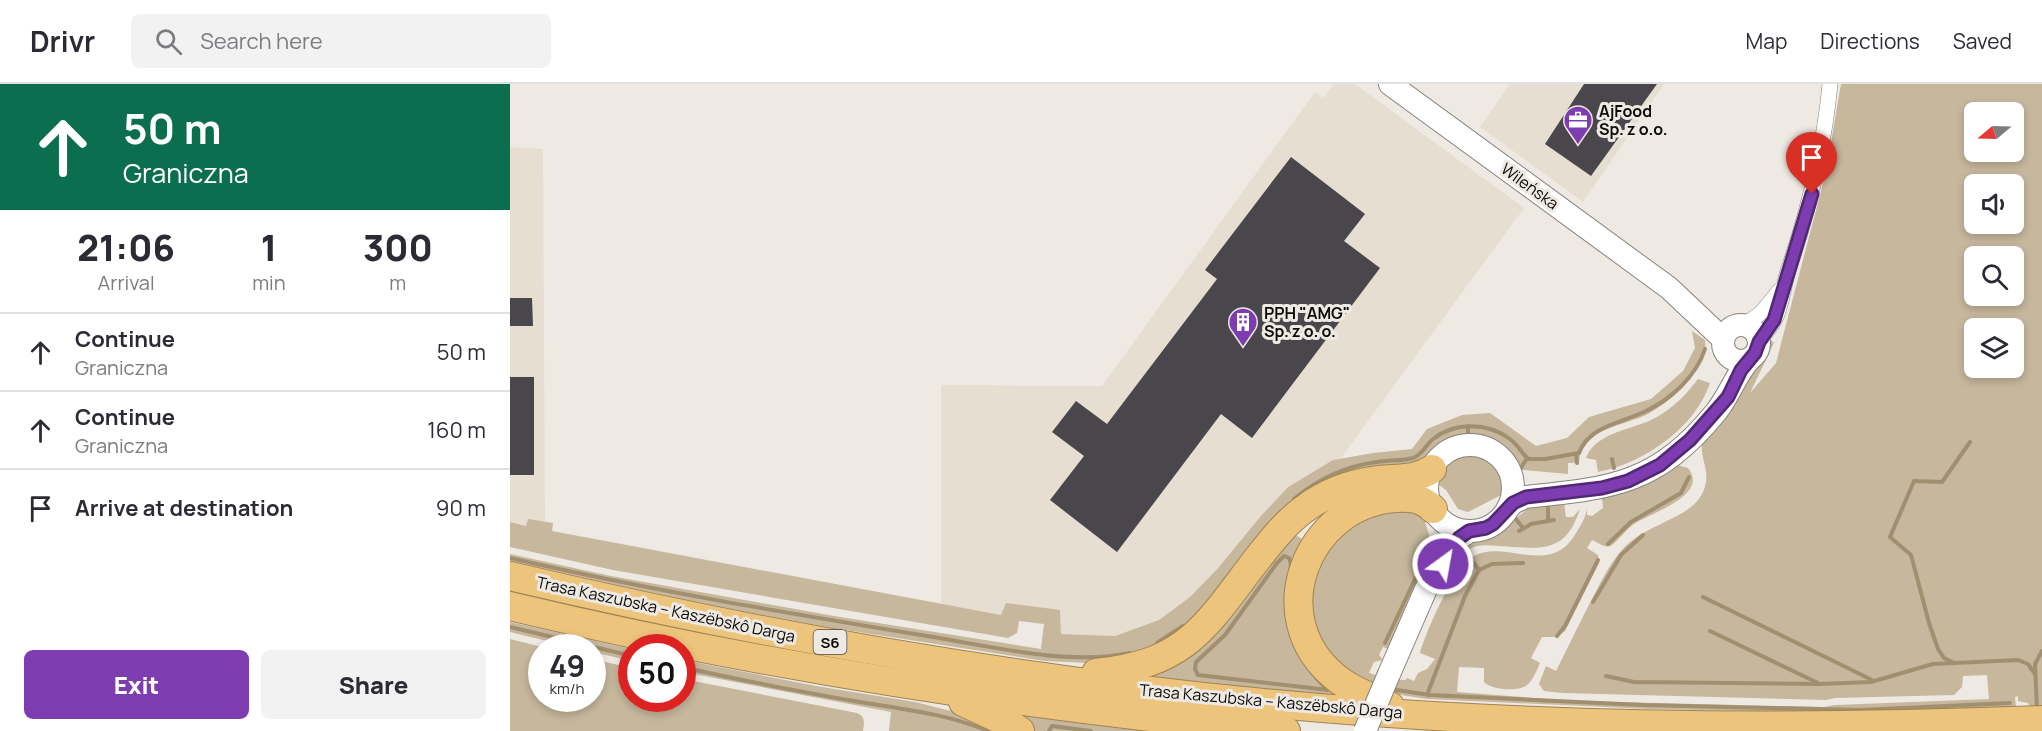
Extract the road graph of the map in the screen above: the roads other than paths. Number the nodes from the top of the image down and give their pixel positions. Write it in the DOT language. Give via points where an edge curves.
graph roads {
  1 [pos="1390,84"];
  2 [pos="1830,84"];
  3 [pos="1784,285"];
  4 [pos="1739,340"];
  5 [pos="1432,469"];
  6 [pos="1508,469"];
  7 [pos="1579,490"];
  8 [pos="1508,508"];
  9 [pos="1435,513"];
  10 [pos="1469,531"];
  11 [pos="510,576"];
  12 [pos="1426,589"];
  13 [pos="510,606"];
  14 [pos="1050,677"];
  15 [pos="934,688"];
  16 [pos="1409,714"];
  17 [pos="2042,720"];
  18 [pos="1020,731"];
  19 [pos="1286,731"];
  20 [pos="1365,731"];
  1 -- 4 [label="main road, Wileńska"];
  2 -- 3 [label="street" via="1818,171"];
  3 -- 4 [label="street"];
  3 -- 4 [label="street" via="1778,313"];
  4 -- 7 [label="main road" via="1699,430 1680,450 1648,472 1618,484"];
  5 -- 6 [label="main road" via="1447,452 1473,445 1490,450"];
  5 -- 9 [label="main road" via="1427,491"];
  5 -- 14 [label="highway" via="1418,476 1348,486 1318,500 1269,544 1211,620 1166,656 1119,670"];
  6 -- 7 [label="main road" via="1525,481"];
  6 -- 8 [label="main road" via="1513,486"];
  7 -- 8 [label="main road" via="1526,497"];
  8 -- 10 [label="main road" via="1493,524"];
  9 -- 10 [label="main road" via="1453,527"];
  9 -- 12 [label="main road" via="1441,533"];
  9 -- 16 [label="highway" via="1420,499 1404,497 1356,508 1332,524 1316,542 1300,585 1303,631 1321,664 1347,686"];
  10 -- 12 [label="main road" via="1456,542"];
  11 -- 14 [label="highway, Trasa Kaszubska – Kaszëbskô Darga / S6" via="783,634"];
  12 -- 20 [label="main road, bridge"];
  13 -- 15 [label="highway, Trasa Kaszubska – Kaszëbskô Darga / S6" via="777,661"];
  14 -- 16 [label="highway, Trasa Kaszubska – Kaszëbskô Darga / S6" via="1213,697"];
  15 -- 18 [label="highway"];
  15 -- 19 [label="highway, Trasa Kaszubska – Kaszëbskô Darga / S6"];
  16 -- 17 [label="highway, Trasa Kaszubska – Kaszëbskô Darga / S6" via="1700,726"];
}
